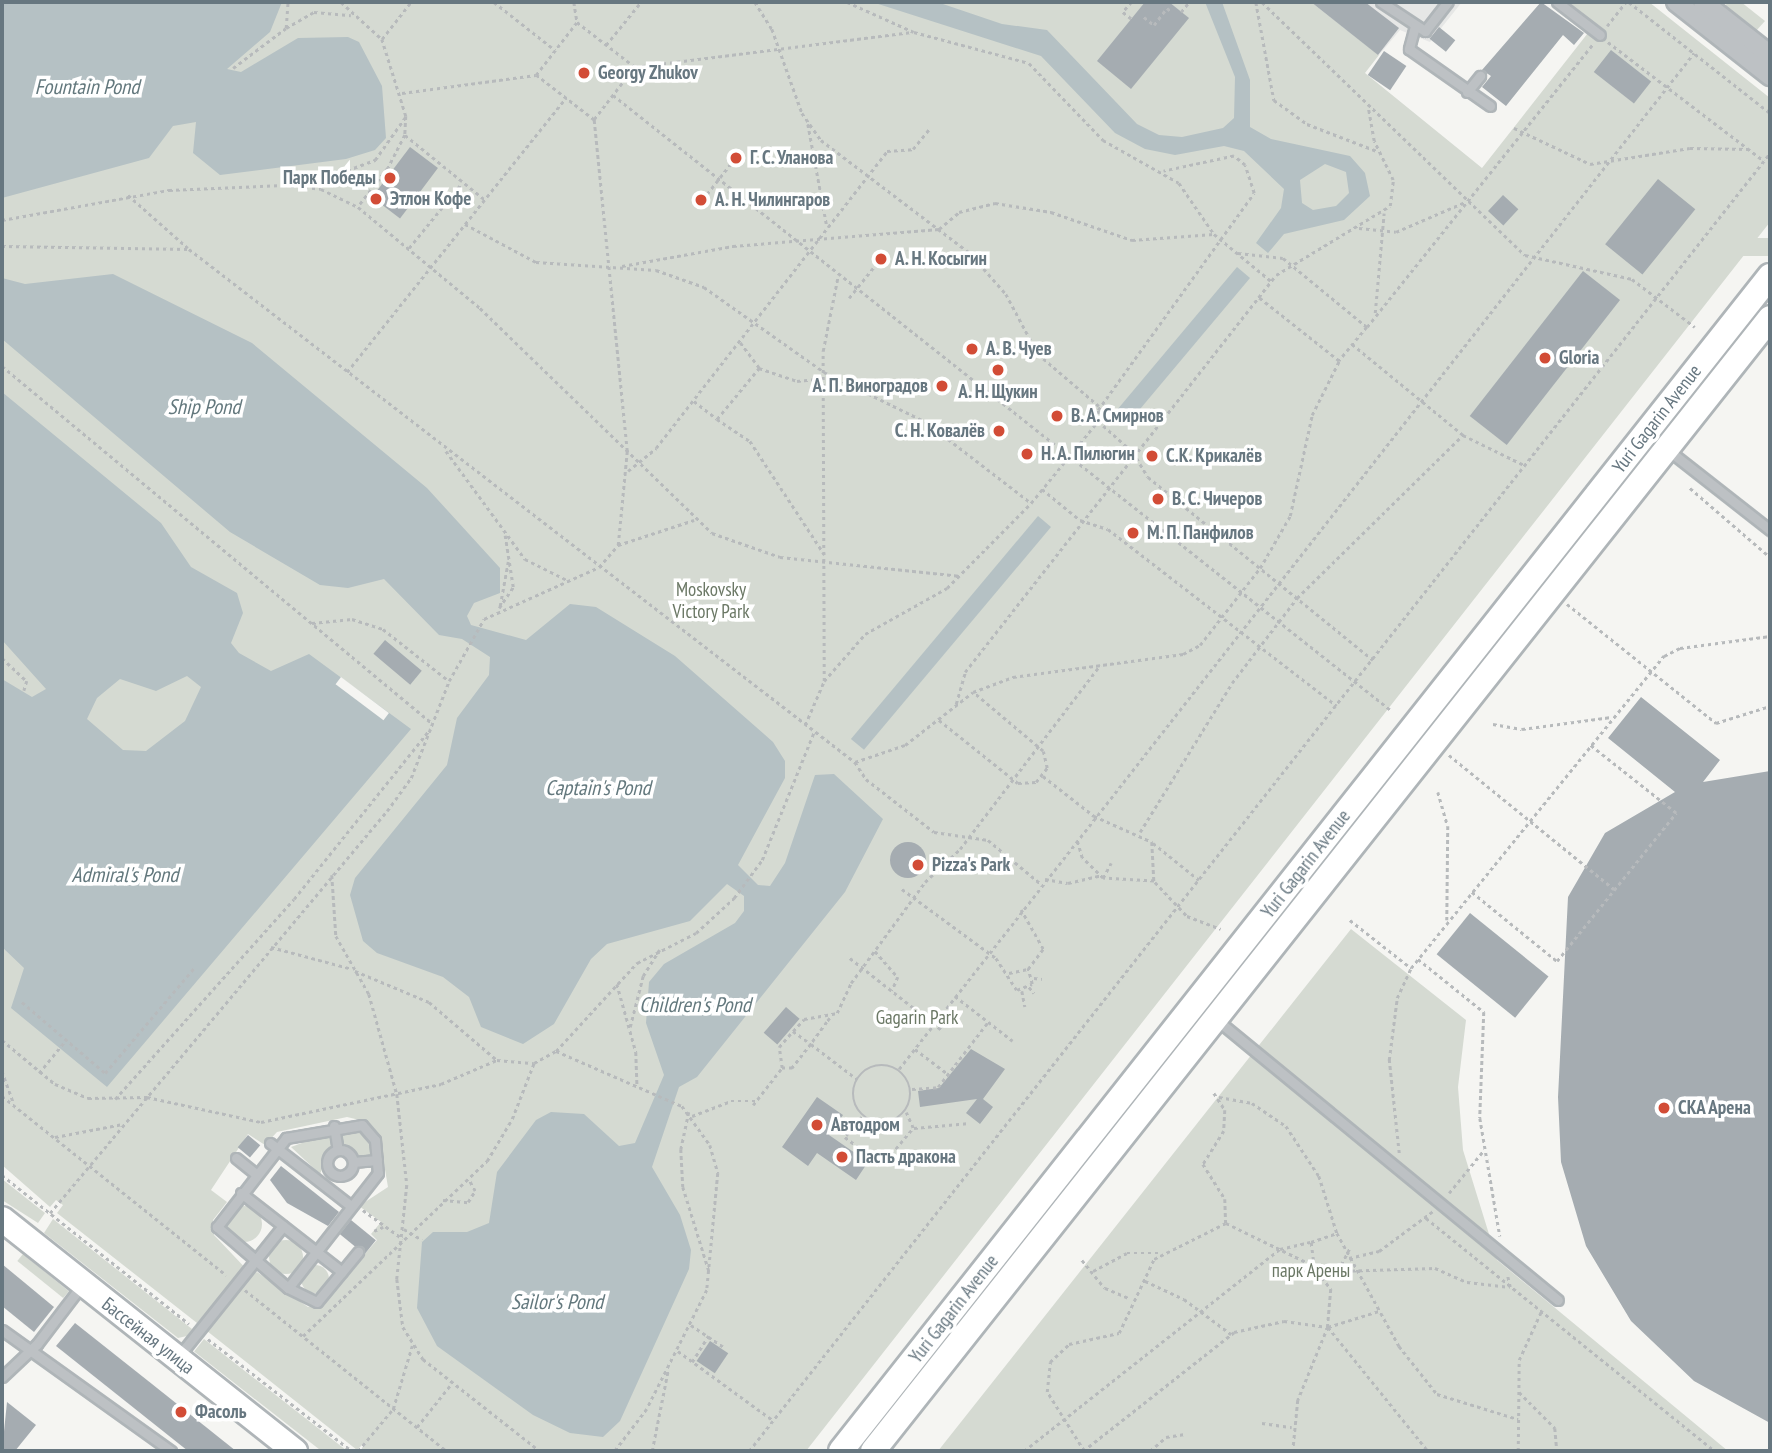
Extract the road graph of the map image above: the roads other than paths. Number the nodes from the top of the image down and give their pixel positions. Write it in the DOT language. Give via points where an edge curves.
graph roads {
  1 [pos="1381,2"];
  2 [pos="1448,2"];
  3 [pos="1557,2"];
  4 [pos="1676,2"];
  5 [pos="1703,2"];
  6 [pos="1415,26"];
  7 [pos="1600,35"];
  8 [pos="1770,55"];
  9 [pos="1480,76"];
  10 [pos="1770,76"];
  11 [pos="1467,92"];
  12 [pos="1490,106"];
  13 [pos="1770,276"];
  14 [pos="1770,318"];
  15 [pos="1667,449"];
  16 [pos="1770,530"];
  17 [pos="1215,1019"];
  18 [pos="334,1126"];
  19 [pos="273,1146"];
  20 [pos="338,1150"];
  21 [pos="236,1158"];
  22 [pos="377,1160"];
  23 [pos="353,1162"];
  24 [pos="332,1173"];
  25 [pos="256,1174"];
  26 [pos="323,1185"];
  27 [pos="241,1193"];
  28 [pos="354,1206"];
  29 [pos="2,1220"];
  30 [pos="283,1226"];
  31 [pos="316,1252"];
  32 [pos="358,1252"];
  33 [pos="255,1262"];
  34 [pos="342,1272"];
  35 [pos="83,1284"];
  36 [pos="288,1288"];
  37 [pos="1558,1300"];
  38 [pos="2,1329"];
  39 [pos="27,1349"];
  40 [pos="177,1359"];
  41 [pos="2,1377"];
  42 [pos="171,1451"];
  43 [pos="295,1451"];
  44 [pos="841,1451"];
  45 [pos="873,1451"];
  1 -- 6 [label="lane"];
  2 -- 6 [label="lane" via="1425,31"];
  3 -- 7 [label="lane"];
  4 -- 10 [label="street"];
  5 -- 8 [label="street"];
  6 -- 11 [label="lane" via="1409,49"];
  9 -- 11 [label="lane"];
  11 -- 12 [label="lane"];
  13 -- 44 [label="main road, Yuri Gagarin Avenue"];
  14 -- 15 [label="main road, Yuri Gagarin Avenue"];
  15 -- 16 [label="lane"];
  15 -- 17 [label="main road, Yuri Gagarin Avenue"];
  17 -- 37 [label="lane"];
  17 -- 45 [label="main road, Yuri Gagarin Avenue"];
  18 -- 19 [label="lane" via="286,1138"];
  18 -- 20 [label="lane"];
  18 -- 22 [label="lane" via="368,1129"];
  19 -- 25 [label="lane"];
  19 -- 26 [label="lane"];
  20 -- 23 [label="lane"];
  20 -- 24 [label="lane" via="327,1161"];
  21 -- 25 [label="lane"];
  22 -- 23 [label="lane"];
  22 -- 28 [label="lane" via="378,1173"];
  23 -- 24 [label="lane" via="346,1175"];
  24 -- 26 [label="lane"];
  25 -- 27 [label="lane"];
  26 -- 28 [label="lane"];
  27 -- 30 [label="lane"];
  27 -- 33 [label="lane" via="218,1230"];
  28 -- 31 [label="lane"];
  29 -- 35 [label="main road, Бассейная улица"];
  30 -- 31 [label="lane"];
  30 -- 33 [label="lane"];
  31 -- 34 [label="lane"];
  31 -- 36 [label="lane"];
  32 -- 34 [label="lane"];
  33 -- 36 [label="lane"];
  33 -- 40 [label="lane"];
  34 -- 36 [label="lane" via="315,1303"];
  35 -- 39 [label="lane" via="37,1344"];
  35 -- 40 [label="main road, Бассейная улица"];
  38 -- 39 [label="lane"];
  39 -- 41 [label="lane"];
  39 -- 42 [label="lane" via="66,1379 79,1380"];
  40 -- 43 [label="main road, Бассейная улица"];
}
